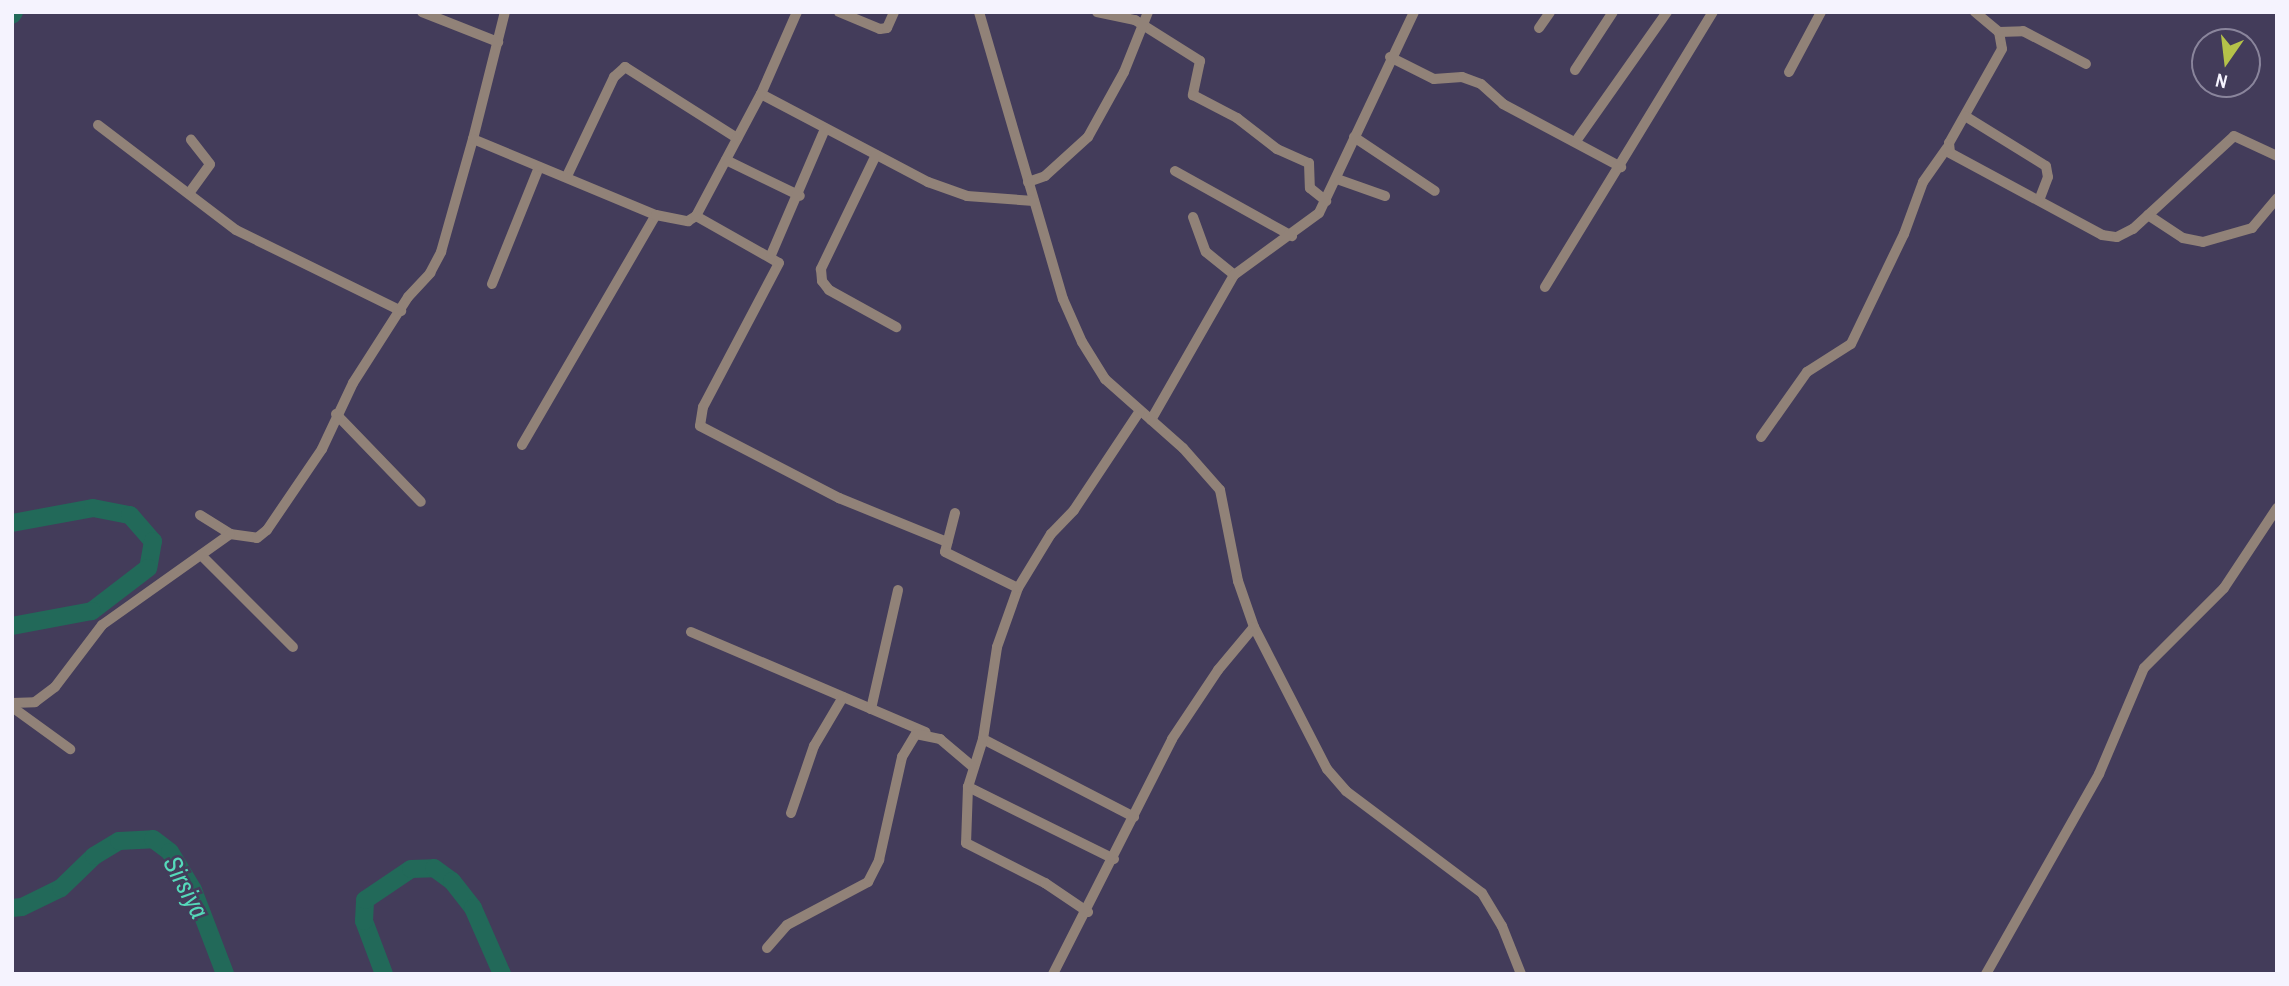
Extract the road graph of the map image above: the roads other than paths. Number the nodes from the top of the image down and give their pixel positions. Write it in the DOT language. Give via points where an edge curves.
graph roads {
  1 [pos="422,12"];
  2 [pos="505,12"];
  3 [pos="797,12"];
  4 [pos="839,12"];
  5 [pos="894,12"];
  6 [pos="979,12"];
  7 [pos="1097,12"];
  8 [pos="1148,12"];
  9 [pos="1414,12"];
  10 [pos="1613,12"];
  11 [pos="1667,12"];
  12 [pos="1713,12"];
  13 [pos="1821,12"];
  14 [pos="1975,12"];
  15 [pos="1545,14"];
  16 [pos="1144,27"];
  17 [pos="1538,28"];
  18 [pos="1999,32"];
  19 [pos="498,42"];
  20 [pos="1390,57"];
  21 [pos="2086,64"];
  22 [pos="1575,70"];
  23 [pos="1789,72"];
  24 [pos="761,94"];
  25 [pos="1965,116"];
  26 [pos="98,125"];
  27 [pos="825,129"];
  28 [pos="1354,137"];
  29 [pos="737,138"];
  30 [pos="473,139"];
  31 [pos="191,140"];
  32 [pos="1576,141"];
  33 [pos="1948,148"];
  34 [pos="876,155"];
  35 [pos="2277,156"];
  36 [pos="726,160"];
  37 [pos="539,167"];
  38 [pos="1621,167"];
  39 [pos="1175,171"];
  40 [pos="567,176"];
  41 [pos="1338,179"];
  42 [pos="1028,182"];
  43 [pos="1435,191"];
  44 [pos="190,192"];
  45 [pos="800,195"];
  46 [pos="1385,196"];
  47 [pos="2277,198"];
  48 [pos="2039,200"];
  49 [pos="1034,201"];
  50 [pos="1326,201"];
  51 [pos="656,215"];
  52 [pos="2148,215"];
  53 [pos="696,216"];
  54 [pos="1193,217"];
  55 [pos="1292,236"];
  56 [pos="771,256"];
  57 [pos="1234,275"];
  58 [pos="492,284"];
  59 [pos="1545,287"];
  60 [pos="401,311"];
  61 [pos="896,327"];
  62 [pos="1139,412"];
  63 [pos="336,414"];
  64 [pos="1151,420"];
  65 [pos="1761,437"];
  66 [pos="522,445"];
  67 [pos="421,502"];
  68 [pos="2277,508"];
  69 [pos="955,513"];
  70 [pos="200,515"];
  71 [pos="230,534"];
  72 [pos="947,542"];
  73 [pos="201,555"];
  74 [pos="1018,588"];
  75 [pos="898,590"];
  76 [pos="1254,627"];
  77 [pos="691,632"];
  78 [pos="293,647"];
  79 [pos="843,697"];
  80 [pos="12,705"];
  81 [pos="871,709"];
  82 [pos="926,733"];
  83 [pos="983,739"];
  84 [pos="71,749"];
  85 [pos="972,765"];
  86 [pos="968,787"];
  87 [pos="791,813"];
  88 [pos="1134,817"];
  89 [pos="1114,859"];
  90 [pos="1088,912"];
  91 [pos="767,948"];
  92 [pos="1053,974"];
  93 [pos="1521,974"];
  94 [pos="1986,974"];
  1 -- 19 [label="street"];
  2 -- 19 [label="street"];
  3 -- 24 [label="street"];
  4 -- 5 [label="street" via="880,29 887,28"];
  6 -- 42 [label="street"];
  7 -- 16 [label="street" via="1135,20"];
  8 -- 16 [label="street"];
  9 -- 20 [label="street"];
  10 -- 22 [label="street"];
  11 -- 32 [label="street"];
  12 -- 38 [label="street"];
  13 -- 23 [label="street"];
  14 -- 18 [label="street"];
  15 -- 17 [label="street"];
  16 -- 42 [label="street" via="1088,137 1045,176"];
  16 -- 50 [label="street" via="1200,61 1193,95 1237,118 1277,149 1309,163 1310,188"];
  18 -- 21 [label="street" via="2023,31"];
  18 -- 25 [label="street" via="2000,55"];
  19 -- 30 [label="street"];
  20 -- 28 [label="street"];
  20 -- 32 [label="street" via="1434,79 1462,77 1481,84 1503,104"];
  24 -- 27 [label="street"];
  24 -- 29 [label="street"];
  25 -- 33 [label="street"];
  25 -- 48 [label="street" via="2046,166 2049,177"];
  26 -- 44 [label="street"];
  27 -- 34 [label="street"];
  27 -- 45 [label="street"];
  28 -- 41 [label="street"];
  28 -- 43 [label="street"];
  29 -- 36 [label="street"];
  29 -- 40 [label="street" via="625,67 614,77"];
  30 -- 37 [label="street"];
  30 -- 60 [label="street" via="441,253"];
  31 -- 44 [label="street" via="211,164"];
  32 -- 38 [label="street"];
  33 -- 48 [label="street"];
  33 -- 65 [label="street" via="1923,182 1904,234 1851,344 1807,372"];
  34 -- 49 [label="street" via="967,196"];
  34 -- 61 [label="street" via="821,269 822,281 828,290"];
  35 -- 52 [label="street" via="2234,136"];
  36 -- 45 [label="street"];
  36 -- 53 [label="street"];
  37 -- 40 [label="street"];
  37 -- 58 [label="street"];
  38 -- 59 [label="street"];
  39 -- 55 [label="street"];
  40 -- 51 [label="street"];
  41 -- 46 [label="street"];
  41 -- 50 [label="street"];
  42 -- 49 [label="street"];
  44 -- 60 [label="street" via="236,230"];
  45 -- 56 [label="street"];
  47 -- 52 [label="street" via="2252,228 2203,242 2183,238"];
  48 -- 52 [label="street" via="2110,237 2124,234"];
  49 -- 62 [label="street" via="1063,299 1082,342 1105,379"];
  50 -- 55 [label="street"];
  51 -- 53 [label="street" via="688,221"];
  51 -- 66 [label="street"];
  53 -- 56 [label="street"];
  54 -- 57 [label="street" via="1206,251"];
  55 -- 57 [label="street"];
  56 -- 72 [label="street" via="779,263 775,275 703,407 700,426 839,498"];
  57 -- 64 [label="street"];
  60 -- 63 [label="street"];
  62 -- 64 [label="street"];
  62 -- 74 [label="street"];
  63 -- 67 [label="street"];
  63 -- 71 [label="street" via="315,460 267,530 257,538"];
  64 -- 76 [label="street" via="1220,490 1238,581"];
  68 -- 94 [label="street" via="2224,589 2144,668 2099,774"];
  69 -- 72 [label="street"];
  70 -- 71 [label="street"];
  71 -- 73 [label="street"];
  72 -- 74 [label="street" via="945,552 952,559"];
  73 -- 78 [label="street"];
  73 -- 80 [label="street" via="102,625 55,687 35,702"];
  74 -- 83 [label="street" via="997,647"];
  75 -- 81 [label="street"];
  76 -- 88 [label="street" via="1218,670 1172,739"];
  76 -- 93 [label="street" via="1327,769 1346,791 1482,893 1502,926"];
  77 -- 79 [label="street"];
  79 -- 81 [label="street"];
  79 -- 87 [label="street" via="814,746"];
  80 -- 84 [label="street"];
  81 -- 82 [label="street"];
  82 -- 85 [label="street" via="953,746"];
  82 -- 91 [label="street" via="916,734 902,757 877,869 868,882 787,925"];
  83 -- 85 [label="street"];
  83 -- 88 [label="street"];
  85 -- 86 [label="street"];
  86 -- 89 [label="street"];
  86 -- 90 [label="street" via="967,843 1045,883"];
  88 -- 89 [label="street"];
  89 -- 90 [label="street"];
  90 -- 92 [label="street"];
}
